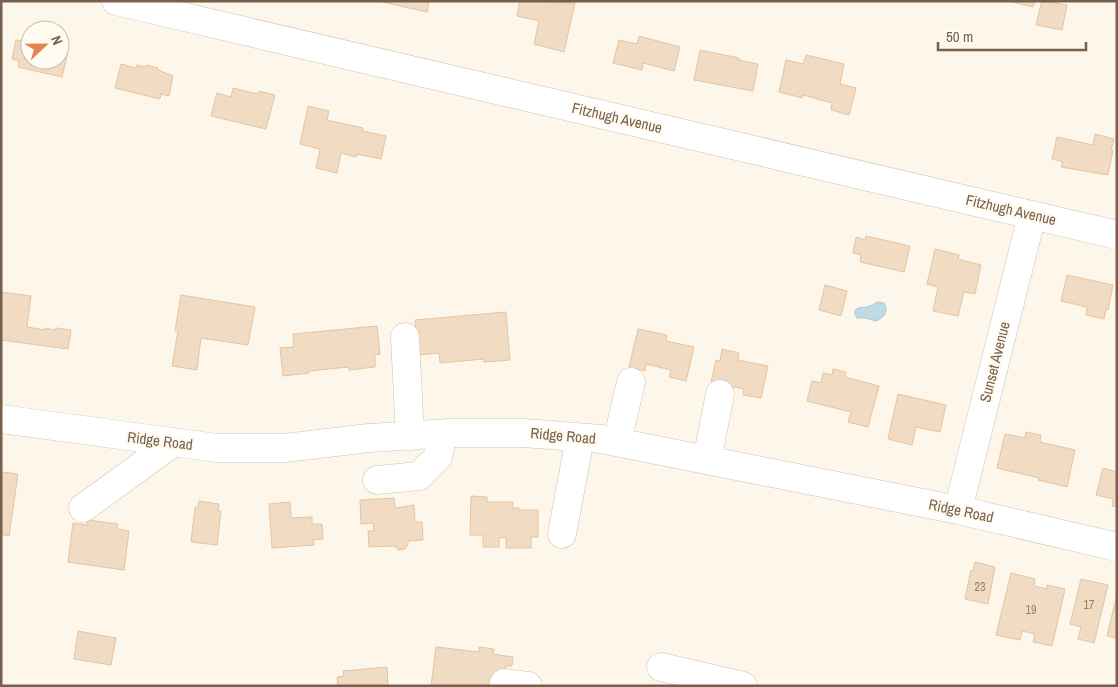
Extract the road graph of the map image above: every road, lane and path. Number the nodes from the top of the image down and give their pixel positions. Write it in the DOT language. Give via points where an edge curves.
graph roads {
  1 [pos="116,1"];
  2 [pos="1032,215"];
  3 [pos="1117,236"];
  4 [pos="405,337"];
  5 [pos="631,382"];
  6 [pos="720,394"];
  7 [pos="1,419"];
  8 [pos="443,434"];
  9 [pos="410,436"];
  10 [pos="580,438"];
  11 [pos="174,442"];
  12 [pos="618,442"];
  13 [pos="707,460"];
  14 [pos="377,480"];
  15 [pos="82,508"];
  16 [pos="958,510"];
  17 [pos="562,534"];
  18 [pos="1117,547"];
  19 [pos="661,667"];
  20 [pos="743,686"];
  1 -- 2 [label="street, Fitzhugh Avenue"];
  2 -- 3 [label="street, Fitzhugh Avenue"];
  2 -- 16 [label="street, Sunset Avenue"];
  4 -- 9 [label="street"];
  5 -- 12 [label="street"];
  6 -- 13 [label="street"];
  7 -- 11 [label="street, Ridge Road"];
  8 -- 9 [label="street, Ridge Road"];
  8 -- 10 [label="street, Ridge Road" via="524,433"];
  8 -- 14 [label="street" via="438,457 419,476"];
  9 -- 11 [label="street, Ridge Road" via="253,449"];
  10 -- 12 [label="street, Ridge Road"];
  10 -- 17 [label="street"];
  11 -- 15 [label="street"];
  12 -- 13 [label="street, Ridge Road"];
  13 -- 16 [label="street, Ridge Road"];
  16 -- 18 [label="street, Ridge Road"];
  19 -- 20 [label="street"];
}
